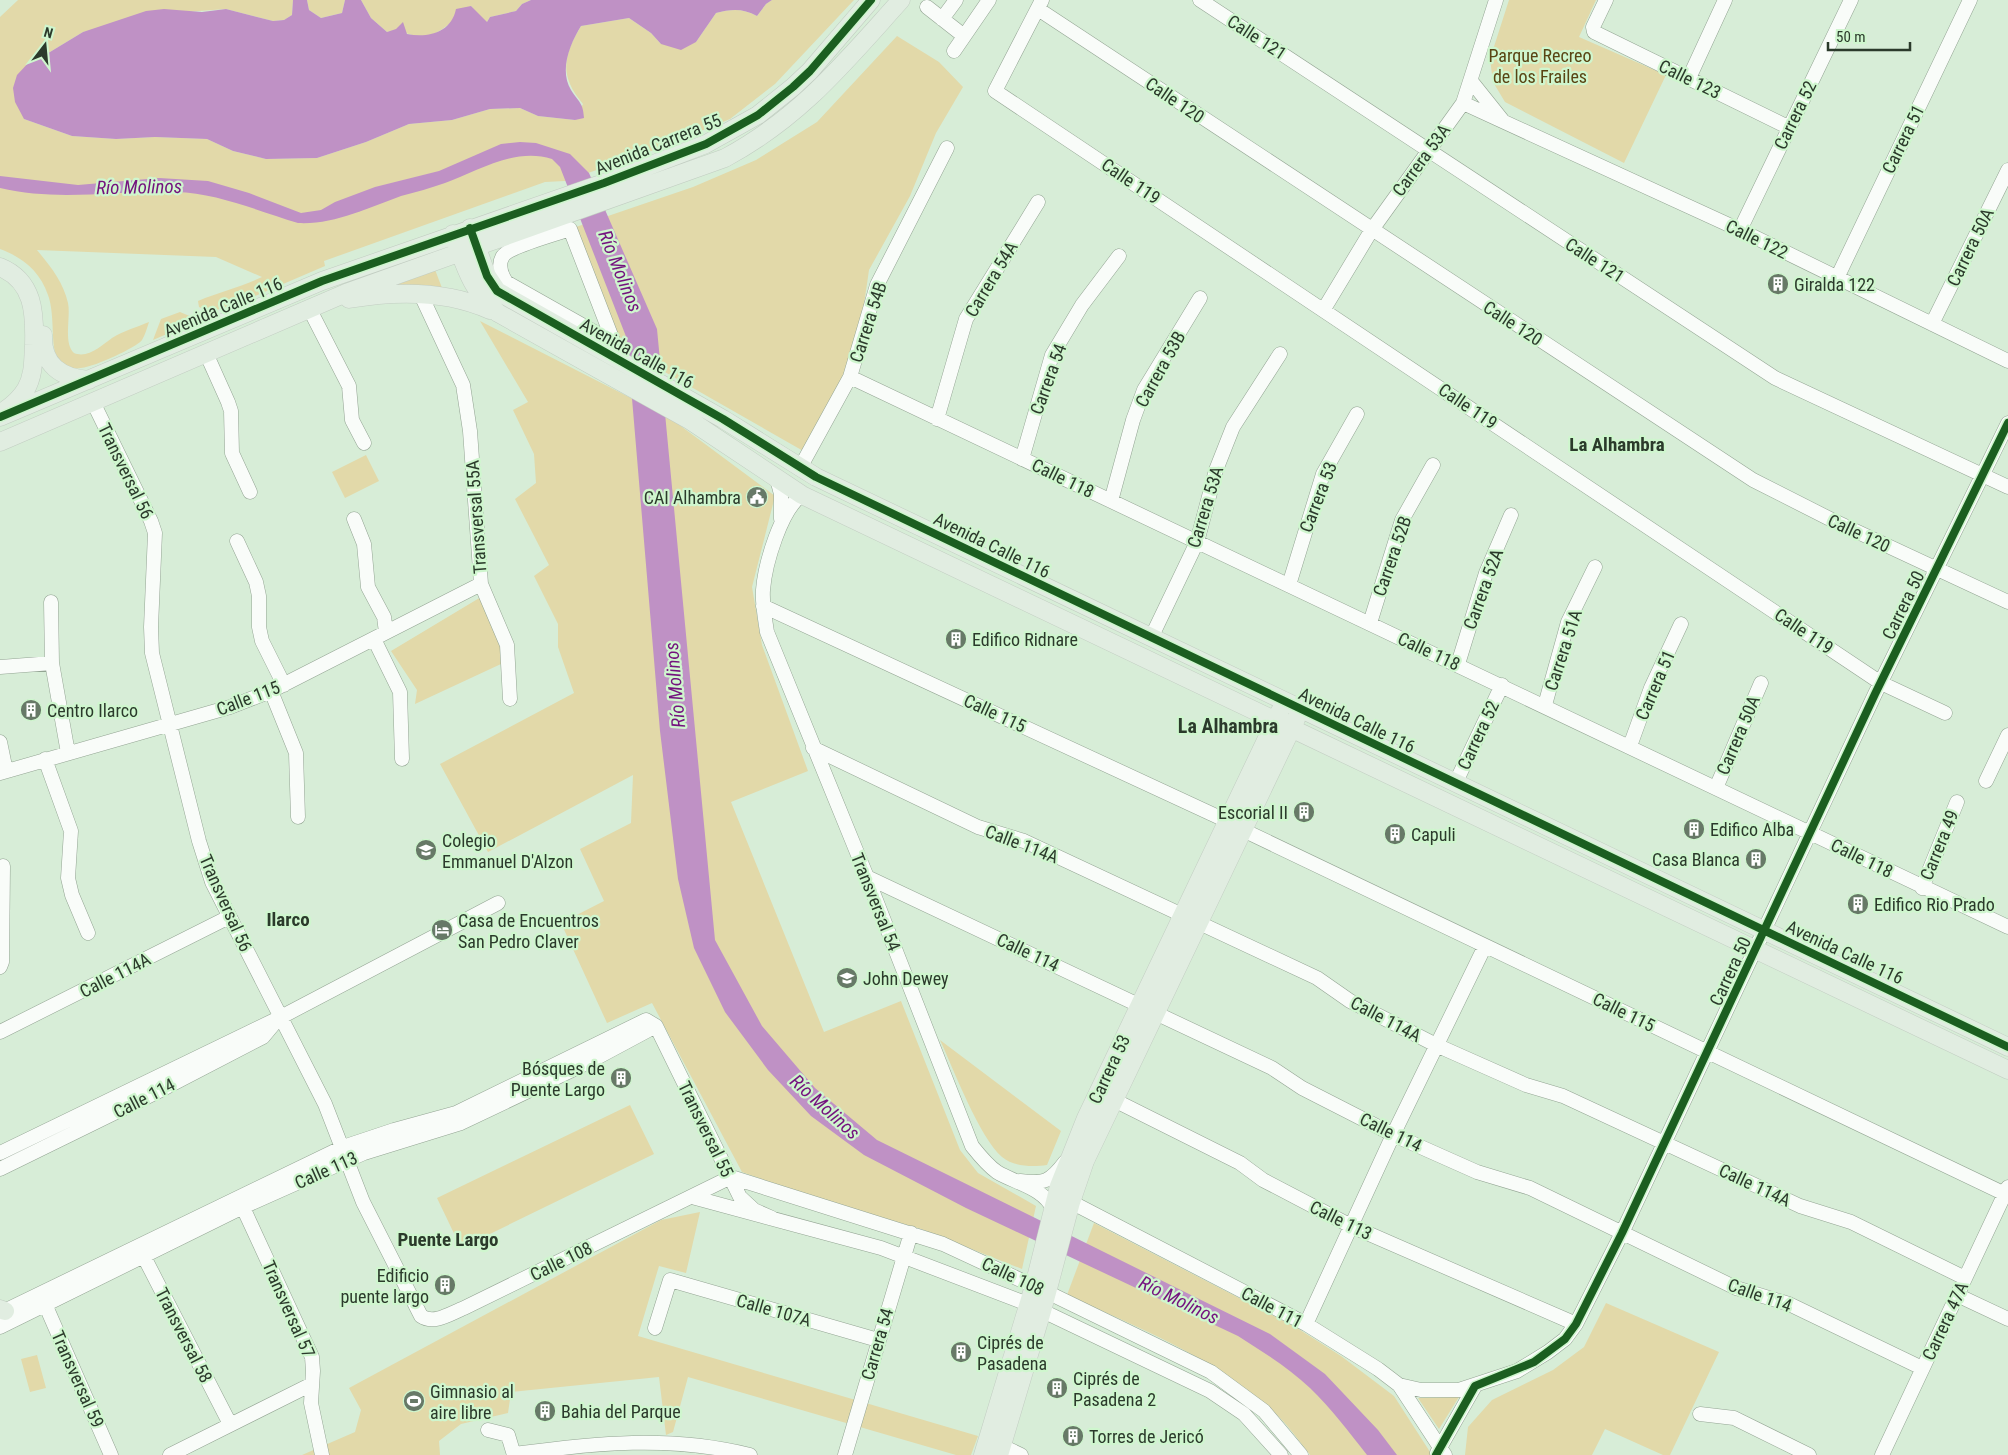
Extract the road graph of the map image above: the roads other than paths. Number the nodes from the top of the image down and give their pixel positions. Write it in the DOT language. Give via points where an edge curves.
graph roads {
  1 [pos="872,0"];
  2 [pos="901,0"];
  3 [pos="956,0"];
  4 [pos="989,0"];
  5 [pos="1200,0"];
  6 [pos="1496,0"];
  7 [pos="1606,0"];
  8 [pos="1725,0"];
  9 [pos="1851,0"];
  10 [pos="1970,0"];
  11 [pos="1040,5"];
  12 [pos="927,7"];
  13 [pos="942,19"];
  14 [pos="964,36"];
  15 [pos="954,52"];
  16 [pos="1689,78"];
  17 [pos="1471,81"];
  18 [pos="1463,103"];
  19 [pos="1503,121"];
  20 [pos="1788,127"];
  21 [pos="947,148"];
  22 [pos="1428,150"];
  23 [pos="2008,170"];
  24 [pos="1038,202"];
  25 [pos="571,221"];
  26 [pos="470,228"];
  27 [pos="1740,230"];
  28 [pos="1371,231"];
  29 [pos="453,234"];
  30 [pos="477,246"];
  31 [pos="460,252"];
  32 [pos="1119,256"];
  33 [pos="0,258"];
  34 [pos="0,267"];
  35 [pos="1837,278"];
  36 [pos="421,295"];
  37 [pos="444,296"];
  38 [pos="1200,298"];
  39 [pos="309,308"];
  40 [pos="1324,309"];
  41 [pos="498,313"];
  42 [pos="1932,324"];
  43 [pos="440,335"];
  44 [pos="206,353"];
  45 [pos="1280,354"];
  46 [pos="2008,361"];
  47 [pos="850,377"];
  48 [pos="89,380"];
  49 [pos="94,402"];
  50 [pos="1357,414"];
  51 [pos="0,416"];
  52 [pos="937,419"];
  53 [pos="2008,423"];
  54 [pos="0,442"];
  55 [pos="364,443"];
  56 [pos="1022,459"];
  57 [pos="1433,465"];
  58 [pos="800,468"];
  59 [pos="1982,475"];
  60 [pos="777,479"];
  61 [pos="2008,487"];
  62 [pos="250,492"];
  63 [pos="802,495"];
  64 [pos="1111,501"];
  65 [pos="1511,515"];
  66 [pos="354,519"];
  67 [pos="781,522"];
  68 [pos="237,541"];
  69 [pos="1197,542"];
  70 [pos="1595,568"];
  71 [pos="1937,569"];
  72 [pos="481,584"];
  73 [pos="1289,585"];
  74 [pos="51,602"];
  75 [pos="2008,602"];
  76 [pos="763,606"];
  77 [pos="1370,623"];
  78 [pos="1681,624"];
  79 [pos="386,632"];
  80 [pos="1151,638"];
  81 [pos="374,639"];
  82 [pos="52,663"];
  83 [pos="1458,664"];
  84 [pos="0,667"];
  85 [pos="1761,683"];
  86 [pos="1881,683"];
  87 [pos="284,685"];
  88 [pos="1502,685"];
  89 [pos="271,691"];
  90 [pos="510,699"];
  91 [pos="1284,702"];
  92 [pos="1545,705"];
  93 [pos="1301,710"];
  94 [pos="1945,713"];
  95 [pos="1275,721"];
  96 [pos="169,725"];
  97 [pos="1292,729"];
  98 [pos="2008,735"];
  99 [pos="0,742"];
  100 [pos="1630,746"];
  101 [pos="813,748"];
  102 [pos="68,753"];
  103 [pos="45,759"];
  104 [pos="402,759"];
  105 [pos="3,772"];
  106 [pos="1986,781"];
  107 [pos="1455,784"];
  108 [pos="1716,788"];
  109 [pos="1957,802"];
  110 [pos="298,817"];
  111 [pos="1227,821"];
  112 [pos="1243,830"];
  113 [pos="1810,833"];
  114 [pos="3,866"];
  115 [pos="867,877"];
  116 [pos="1922,888"];
  117 [pos="498,903"];
  118 [pos="1182,914"];
  119 [pos="229,917"];
  120 [pos="1199,922"];
  121 [pos="2008,926"];
  122 [pos="1765,931"];
  123 [pos="88,933"];
  124 [pos="1485,946"];
  125 [pos="1756,950"];
  126 [pos="0,966"];
  127 [pos="1139,1004"];
  128 [pos="1156,1012"];
  129 [pos="280,1016"];
  130 [pos="656,1026"];
  131 [pos="0,1032"];
  132 [pos="1436,1045"];
  133 [pos="2008,1047"];
  134 [pos="1708,1052"];
  135 [pos="2008,1070"];
  136 [pos="1114,1100"];
  137 [pos="458,1118"];
  138 [pos="1393,1135"];
  139 [pos="1664,1143"];
  140 [pos="0,1152"];
  141 [pos="345,1154"];
  142 [pos="1070,1156"];
  143 [pos="0,1169"];
  144 [pos="731,1178"];
  145 [pos="1014,1180"];
  146 [pos="2006,1190"];
  147 [pos="692,1198"];
  148 [pos="240,1202"];
  149 [pos="1071,1202"];
  150 [pos="1057,1215"];
  151 [pos="772,1218"];
  152 [pos="1351,1226"];
  153 [pos="911,1233"];
  154 [pos="1622,1234"];
  155 [pos="141,1250"];
  156 [pos="903,1256"];
  157 [pos="1965,1278"];
  158 [pos="1041,1289"];
  159 [pos="1957,1295"];
  160 [pos="45,1304"];
  161 [pos="1035,1308"];
  162 [pos="1,1315"];
  163 [pos="429,1320"];
  164 [pos="2008,1320"];
  165 [pos="1306,1324"];
  166 [pos="1576,1324"];
  167 [pos="654,1328"];
  168 [pos="878,1340"];
  169 [pos="1922,1368"];
  170 [pos="312,1384"];
  171 [pos="1399,1386"];
  172 [pos="1475,1386"];
  173 [pos="1700,1414"];
  174 [pos="230,1424"];
  175 [pos="488,1430"];
  176 [pos="1001,1450"];
  177 [pos="1441,1452"];
  178 [pos="111,1455"];
  179 [pos="170,1455"];
  180 [pos="322,1455"];
  181 [pos="514,1455"];
  182 [pos="750,1455"];
  183 [pos="845,1455"];
  184 [pos="983,1455"];
  185 [pos="1021,1455"];
  186 [pos="1280,1455"];
  187 [pos="1301,1455"];
  188 [pos="1808,1455"];
  189 [pos="1882,1455"];
  1 -- 26 [label="main road, Avenida Carrera 55" via="810,71 758,115 706,144 604,183"];
  2 -- 25 [label="main road, Avenida Carrera 55" via="820,89 769,132 725,158 610,199"];
  3 -- 13 [label="street"];
  4 -- 14 [label="street"];
  5 -- 22 [label="street, Calle 121"];
  6 -- 17 [label="street, Carrera 53A"];
  7 -- 16 [label="street, Calle 123" via="1592,30"];
  8 -- 16 [label="street"];
  9 -- 20 [label="street, Carrera 52"];
  10 -- 35 [label="street, Carrera 51"];
  11 -- 28 [label="street, Calle 120"];
  11 -- 40 [label="street, Calle 119" via="995,91"];
  12 -- 13 [label="street"];
  13 -- 14 [label="street"];
  14 -- 15 [label="street"];
  16 -- 20 [label="street, Calle 123"];
  17 -- 18 [label="street, Carrera 53A"];
  17 -- 19 [label="street, Calle 122"];
  18 -- 19 [label="street, Calle 122"];
  18 -- 22 [label="street, Carrera 53A"];
  19 -- 27 [label="street, Calle 122"];
  20 -- 27 [label="street, Carrera 52"];
  21 -- 47 [label="street, Carrera 54B" via="877,285"];
  22 -- 28 [label="street, Carrera 53A"];
  22 -- 59 [label="street, Calle 121" via="1775,378"];
  23 -- 42 [label="street, Carrera 50A"];
  24 -- 52 [label="street, Carrera 54A" via="966,318"];
  25 -- 25 [label="street" via="611,334 614,343 506,282 502,274 501,262 508,251"];
  25 -- 30 [label="main road, Avenida Carrera 55"];
  26 -- 29 [label="main road, Avenida Calle 116"];
  26 -- 30 [label="main road, Avenida Calle 116"];
  27 -- 35 [label="street, Calle 122"];
  28 -- 40 [label="street, Carrera 53A"];
  28 -- 71 [label="street, Calle 120" via="1753,480"];
  29 -- 31 [label="main road, Avenida Calle 116"];
  29 -- 48 [label="main road, Avenida Calle 116" via="322,281"];
  30 -- 31 [label="main road, Avenida Calle 116"];
  30 -- 58 [label="main road, Avenida Calle 116" via="496,291 736,427"];
  31 -- 39 [label="main road, Avenida Calle 116"];
  31 -- 41 [label="main road, Avenida Calle 116" via="476,290"];
  32 -- 56 [label="street, Carrera 54" via="1082,305 1052,355"];
  33 -- 48 [label="main road" via="22,271 37,292 43,313 43,349 49,363 66,376"];
  34 -- 51 [label="main road" via="20,279 27,290 34,324 33,368 29,383 18,400"];
  35 -- 42 [label="street, Calle 122"];
  36 -- 37 [label="main road"];
  36 -- 39 [label="main road" via="364,297"];
  36 -- 43 [label="street, Transversal 55A"];
  37 -- 41 [label="main road"];
  37 -- 43 [label="street, Transversal 55A" via="438,313"];
  38 -- 64 [label="street, Carrera 53B" via="1144,390"];
  39 -- 44 [label="main road, Avenida Calle 116"];
  39 -- 55 [label="street" via="346,380 352,420"];
  40 -- 86 [label="street, Calle 119"];
  41 -- 60 [label="main road, Avenida Calle 116" via="669,408"];
  42 -- 46 [label="street, Calle 122"];
  43 -- 72 [label="street, Transversal 55A" via="464,390"];
  44 -- 49 [label="main road, Avenida Calle 116"];
  44 -- 62 [label="street" via="231,411 232,453"];
  45 -- 69 [label="street, Carrera 53A" via="1233,427 1216,470"];
  47 -- 52 [label="street, Calle 118"];
  47 -- 58 [label="street, Carrera 54B"];
  48 -- 51 [label="main road, Avenida Calle 116"];
  49 -- 54 [label="main road, Avenida Calle 116"];
  49 -- 96 [label="street, Transversal 56" via="155,533 150,640"];
  50 -- 73 [label="street, Carrera 53" via="1323,474"];
  52 -- 56 [label="street, Calle 118"];
  53 -- 59 [label="street, Carrera 50"];
  56 -- 64 [label="street, Calle 118"];
  57 -- 77 [label="street, Carrera 52B" via="1402,520"];
  58 -- 80 [label="main road, Avenida Calle 116"];
  59 -- 61 [label="street, Calle 121"];
  59 -- 71 [label="street, Carrera 50"];
  60 -- 63 [label="main road, Avenida Calle 116"];
  60 -- 67 [label="street" via="781,494"];
  63 -- 67 [label="street" via="790,506"];
  63 -- 95 [label="main road, Avenida Calle 116"];
  64 -- 69 [label="street, Calle 118"];
  65 -- 83 [label="street, Carrera 52A" via="1486,573"];
  66 -- 79 [label="street" via="364,544 368,587 381,611"];
  67 -- 76 [label="street" via="764,578"];
  68 -- 87 [label="street" via="256,582 262,641"];
  69 -- 73 [label="street, Calle 118"];
  69 -- 80 [label="street, Carrera 53A"];
  70 -- 92 [label="street, Carrera 51A" via="1568,622"];
  71 -- 75 [label="street, Calle 120"];
  71 -- 86 [label="street, Carrera 50"];
  72 -- 79 [label="street, Calle 115"];
  72 -- 90 [label="street, Transversal 55A" via="507,645"];
  73 -- 77 [label="street, Calle 118"];
  74 -- 82 [label="street"];
  76 -- 101 [label="street, Transversal 54" via="767,632"];
  76 -- 111 [label="street, Calle 115"];
  77 -- 83 [label="street, Calle 118"];
  78 -- 100 [label="street, Carrera 51" via="1651,688"];
  79 -- 81 [label="street, Calle 115"];
  80 -- 91 [label="main road, Avenida Calle 116"];
  81 -- 87 [label="street, Calle 115"];
  81 -- 104 [label="street" via="400,692"];
  82 -- 84 [label="street"];
  82 -- 102 [label="street"];
  83 -- 88 [label="street, Calle 118"];
  85 -- 108 [label="street, Carrera 50A"];
  86 -- 94 [label="street, Calle 119"];
  86 -- 113 [label="street, Carrera 50"];
  87 -- 89 [label="street, Calle 115"];
  88 -- 92 [label="street, Calle 118"];
  88 -- 107 [label="street, Carrera 52"];
  89 -- 96 [label="street, Calle 115"];
  89 -- 110 [label="street" via="296,753"];
  91 -- 93 [label="main road, Avenida Calle 116"];
  91 -- 95 [label="main road, Carrera 53"];
  92 -- 100 [label="street, Calle 118"];
  93 -- 97 [label="main road, Carrera 53"];
  93 -- 107 [label="main road, Avenida Calle 116"];
  95 -- 97 [label="main road, Avenida Calle 116"];
  95 -- 111 [label="main road, Carrera 53"];
  96 -- 102 [label="street, Calle 115"];
  96 -- 119 [label="street, Transversal 56" via="205,864"];
  97 -- 112 [label="main road, Carrera 53"];
  97 -- 125 [label="main road, Avenida Calle 116"];
  98 -- 106 [label="street"];
  99 -- 105 [label="street"];
  100 -- 108 [label="street, Calle 118"];
  101 -- 115 [label="street, Transversal 54"];
  101 -- 118 [label="street, Calle 114A" via="978,827 1024,841"];
  102 -- 103 [label="street, Calle 115"];
  103 -- 105 [label="street, Calle 115"];
  103 -- 123 [label="street" via="70,831 68,878"];
  107 -- 122 [label="main road, Avenida Calle 116"];
  108 -- 113 [label="street, Calle 118"];
  109 -- 116 [label="street, Carrera 49"];
  111 -- 118 [label="main road, Carrera 53"];
  112 -- 120 [label="main road, Carrera 53"];
  112 -- 124 [label="street, Calle 115"];
  113 -- 116 [label="street, Calle 118"];
  113 -- 122 [label="street, Carrera 50"];
  114 -- 126 [label="street"];
  115 -- 127 [label="street, Calle 114"];
  115 -- 145 [label="street, Transversal 54" via="972,1146 983,1161"];
  116 -- 121 [label="street, Calle 118"];
  117 -- 129 [label="street, Calle 114"];
  118 -- 120 [label="street, Calle 114A"];
  118 -- 127 [label="main road, Carrera 53"];
  119 -- 129 [label="street, Transversal 56"];
  119 -- 131 [label="street, Calle 114A"];
  120 -- 128 [label="main road, Carrera 53"];
  120 -- 132 [label="street, Calle 114A" via="1317,978 1350,1001"];
  122 -- 125 [label="street, Carrera 50"];
  122 -- 133 [label="main road, Avenida Calle 116"];
  124 -- 132 [label="street"];
  124 -- 134 [label="street, Calle 115"];
  125 -- 134 [label="street, Carrera 50"];
  125 -- 135 [label="main road, Avenida Calle 116"];
  127 -- 128 [label="street, Calle 114"];
  127 -- 142 [label="main road, Carrera 53"];
  128 -- 136 [label="main road, Carrera 53"];
  128 -- 138 [label="street, Calle 114" via="1272,1068 1302,1088"];
  129 -- 140 [label="street, Calle 114"];
  129 -- 141 [label="street, Transversal 56" via="325,1104"];
  129 -- 143 [label="street, Calle 114" via="264,1037"];
  130 -- 137 [label="street, Calle 113" via="586,1063"];
  130 -- 137 [label="street, Calle 113" via="646,1020 641,1021"];
  130 -- 144 [label="street, Transversal 55"];
  132 -- 138 [label="street"];
  132 -- 139 [label="street, Calle 114A" via="1526,1085 1563,1096"];
  134 -- 139 [label="street, Carrera 50"];
  134 -- 146 [label="street, Calle 115"];
  136 -- 149 [label="main road, Carrera 53"];
  136 -- 152 [label="street, Calle 113" via="1240,1163 1263,1180"];
  137 -- 141 [label="street, Calle 113" via="377,1135"];
  138 -- 152 [label="street"];
  138 -- 154 [label="street, Calle 114" via="1478,1172 1530,1188"];
  139 -- 154 [label="street, Carrera 50"];
  139 -- 157 [label="street, Calle 114A" via="1800,1206 1851,1222"];
  141 -- 148 [label="street, Calle 113"];
  141 -- 163 [label="street, Transversal 56" via="363,1202 414,1304 421,1316"];
  142 -- 145 [label="street, Transversal 54" via="1048,1180"];
  142 -- 150 [label="main road, Carrera 53"];
  144 -- 147 [label="street, Calle 108"];
  144 -- 151 [label="street, Transversal 55" via="747,1205"];
  144 -- 153 [label="street, Calle 108"];
  145 -- 150 [label="street, Transversal 54" via="1044,1196"];
  146 -- 157 [label="street, Carrera 47A"];
  147 -- 151 [label="street, Calle 108"];
  147 -- 163 [label="street, Calle 108" via="464,1308"];
  148 -- 155 [label="street, Calle 113"];
  148 -- 170 [label="street, Transversal 57" via="312,1357"];
  149 -- 150 [label="main road, Carrera 53"];
  149 -- 165 [label="street, Calle 111"];
  150 -- 158 [label="main road, Carrera 53"];
  151 -- 156 [label="street, Calle 108"];
  152 -- 165 [label="street"];
  152 -- 166 [label="street, Calle 113"];
  153 -- 156 [label="street, Carrera 54"];
  153 -- 158 [label="street, Calle 108"];
  154 -- 166 [label="street, Carrera 50"];
  154 -- 169 [label="street, Calle 114" via="1736,1288 1788,1304"];
  155 -- 160 [label="street, Calle 113"];
  155 -- 162 [label="street, Calle 113"];
  155 -- 174 [label="street, Transversal 58"];
  156 -- 161 [label="street, Calle 108"];
  156 -- 168 [label="street, Carrera 54"];
  157 -- 159 [label="street, Carrera 47A"];
  158 -- 161 [label="main road, Carrera 53"];
  158 -- 187 [label="street, Calle 108" via="1210,1372 1264,1411"];
  159 -- 164 [label="street"];
  159 -- 169 [label="street, Carrera 47A"];
  160 -- 162 [label="street, Calle 113"];
  160 -- 178 [label="street, Transversal 59"];
  161 -- 176 [label="main road, Carrera 53"];
  161 -- 184 [label="main road, Carrera 53"];
  161 -- 186 [label="street, Calle 108" via="1210,1391 1244,1414"];
  165 -- 171 [label="street, Calle 111"];
  166 -- 172 [label="street, Carrera 50" via="1565,1338 1534,1362"];
  167 -- 168 [label="street, Calle 107A" via="670,1280"];
  168 -- 183 [label="street, Carrera 54"];
  169 -- 189 [label="street, Carrera 47A"];
  170 -- 174 [label="street"];
  170 -- 180 [label="street, Transversal 57" via="311,1403"];
  171 -- 172 [label="street" via="1438,1391"];
  171 -- 177 [label="street"];
  172 -- 177 [label="street"];
  173 -- 188 [label="street" via="1734,1418"];
  174 -- 179 [label="street"];
  175 -- 181 [label="street" via="508,1435"];
  176 -- 185 [label="street"];
  181 -- 182 [label="street" via="621,1442 675,1443"];
}
